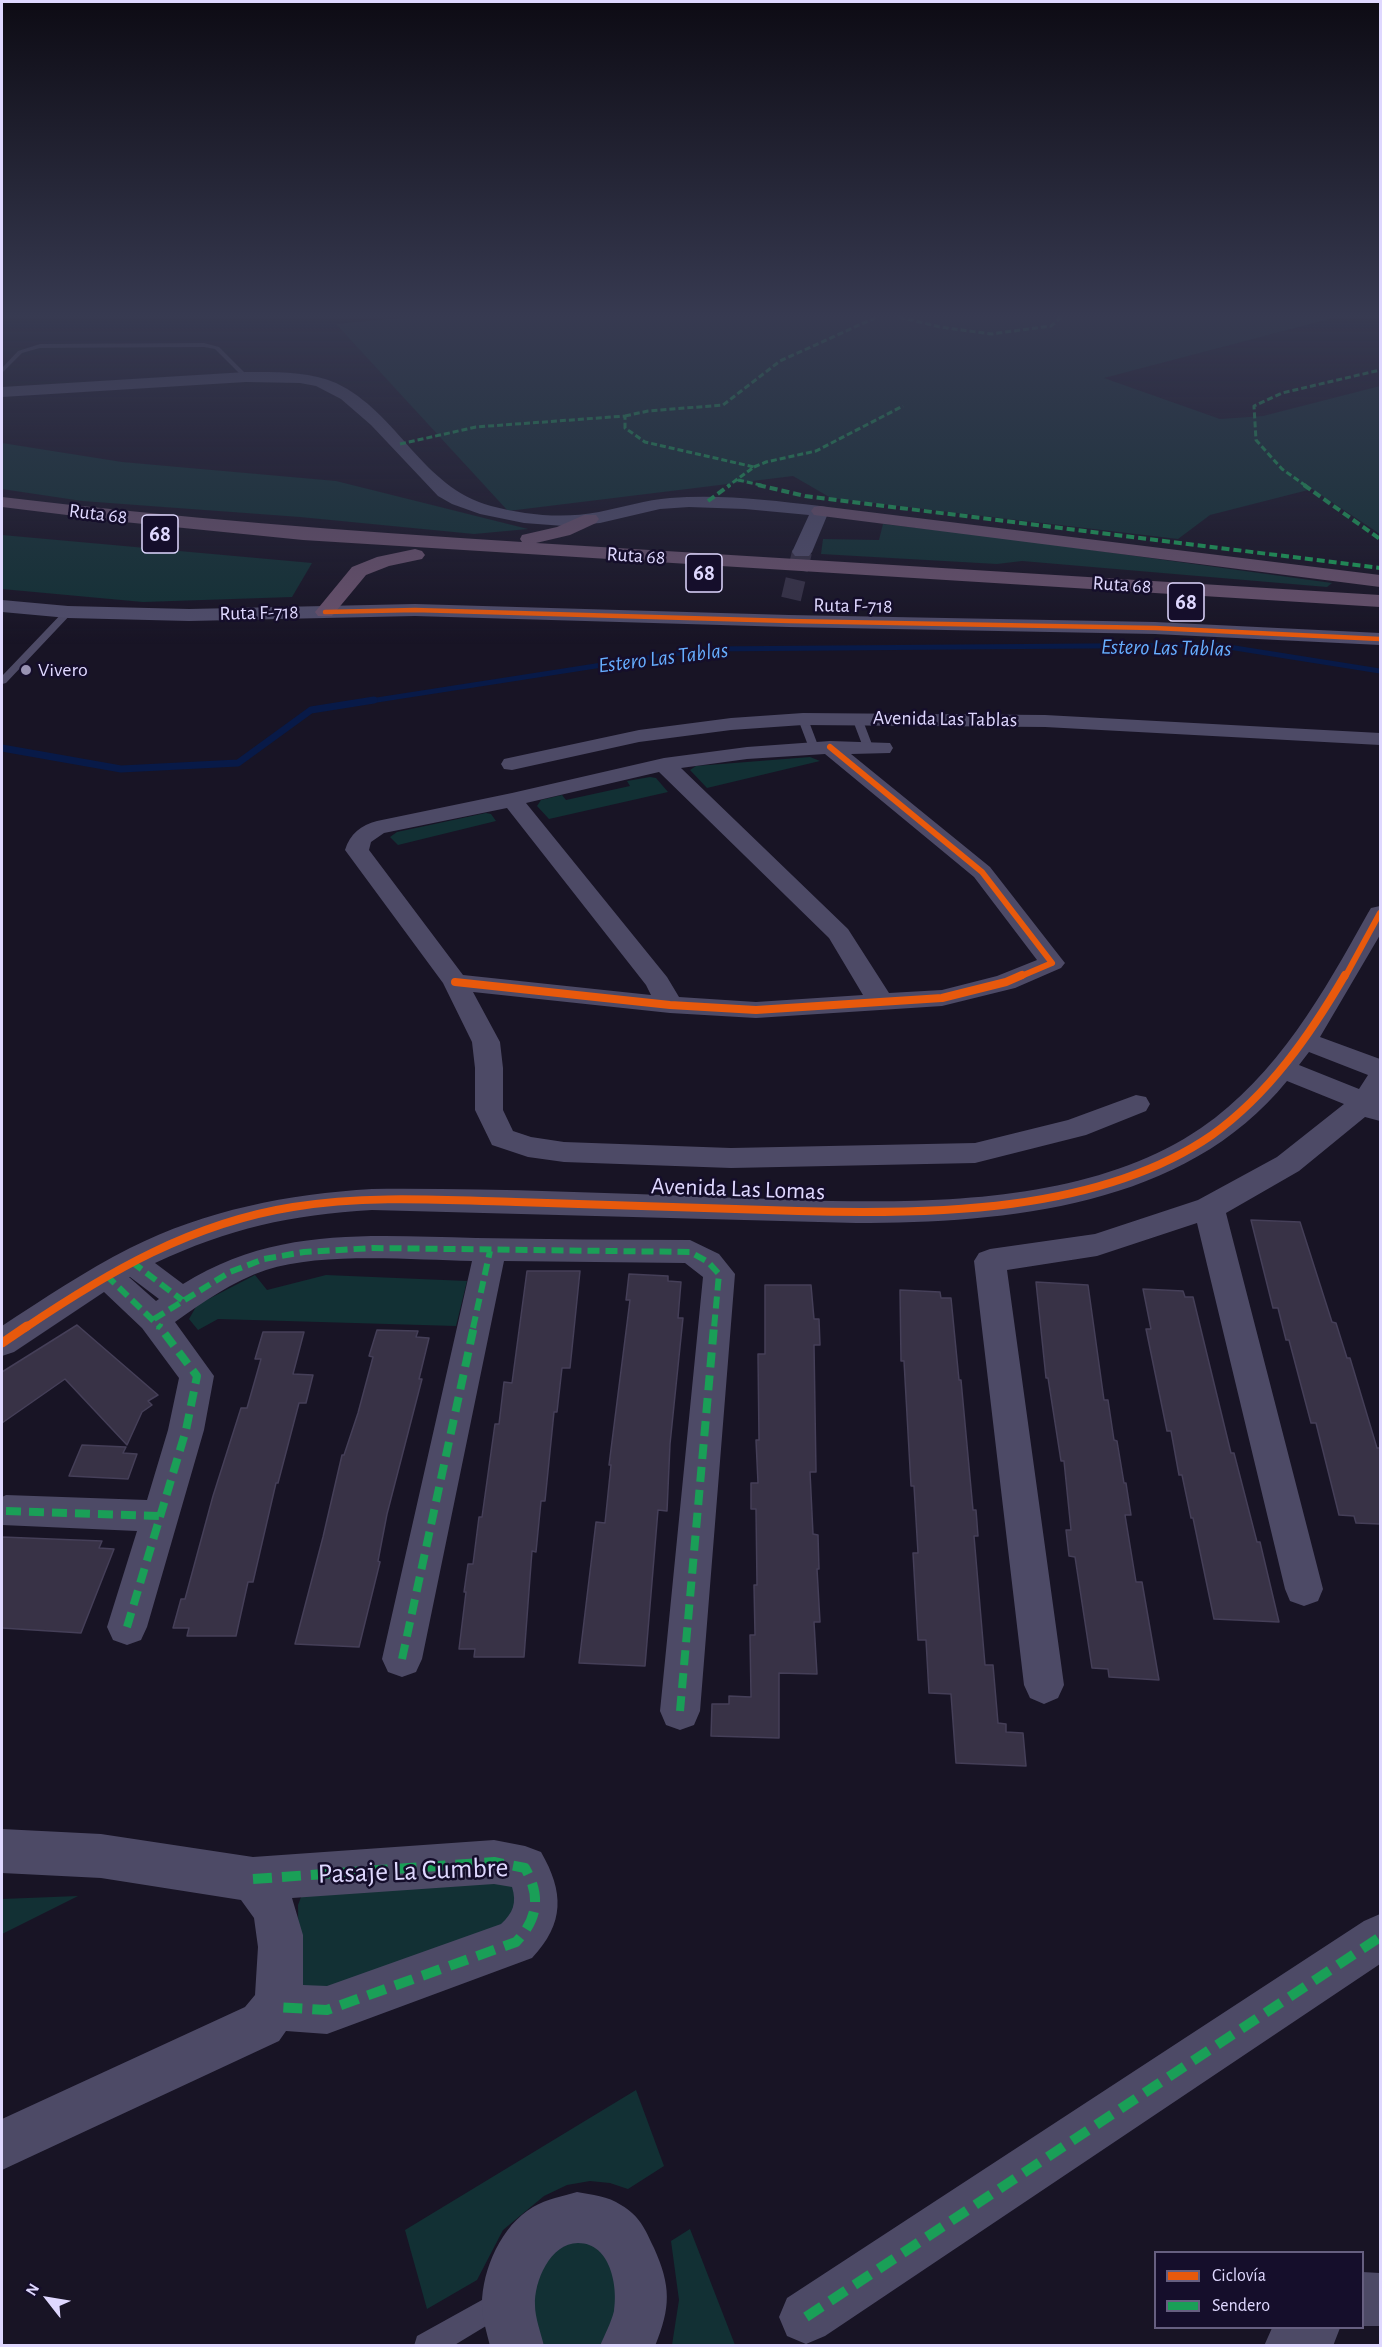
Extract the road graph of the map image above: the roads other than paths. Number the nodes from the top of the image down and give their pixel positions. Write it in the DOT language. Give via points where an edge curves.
graph roads {
  1 [pos="380,427"];
  2 [pos="2,502"];
  3 [pos="820,511"];
  4 [pos="2,515"];
  5 [pos="590,519"];
  6 [pos="465,545"];
  7 [pos="319,547"];
  8 [pos="802,552"];
  9 [pos="415,555"];
  10 [pos="347,561"];
  11 [pos="1380,581"];
  12 [pos="791,598"];
  13 [pos="1380,601"];
  14 [pos="2,606"];
  15 [pos="68,612"];
  16 [pos="325,612"];
  17 [pos="1380,613"];
  18 [pos="789,621"];
  19 [pos="1380,639"];
  20 [pos="2,681"];
  21 [pos="857,718"];
  22 [pos="802,719"];
  23 [pos="1380,739"];
  24 [pos="875,747"];
  25 [pos="822,748"];
  26 [pos="512,764"];
  27 [pos="664,764"];
  28 [pos="512,800"];
  29 [pos="1380,913"];
  30 [pos="455,982"];
  31 [pos="881,1002"];
  32 [pos="670,1005"];
  33 [pos="1305,1041"];
  34 [pos="1284,1069"];
  35 [pos="1380,1069"];
  36 [pos="1375,1098"];
  37 [pos="1136,1104"];
  38 [pos="1209,1208"];
  39 [pos="490,1251"];
  40 [pos="119,1269"];
  41 [pos="168,1309"];
  42 [pos="2,1343"];
  43 [pos="6,1511"];
  44 [pos="160,1516"];
  45 [pos="1304,1589"];
  46 [pos="127,1627"];
  47 [pos="402,1659"];
  48 [pos="1044,1685"];
  49 [pos="680,1711"];
  50 [pos="2,1851"];
  51 [pos="253,1879"];
  52 [pos="1380,1937"];
  53 [pos="275,2007"];
  54 [pos="2,2145"];
  55 [pos="1364,2299"];
  56 [pos="1380,2300"];
  57 [pos="806,2317"];
  58 [pos="512,2322"];
  59 [pos="1312,2329"];
  60 [pos="427,2346"];
  61 [pos="627,2346"];
  62 [pos="1292,2346"];
  1 -- 5 [label="street" via="445,492 463,502 518,516"];
  2 -- 6 [label="highway, Ruta 68 / 68" via="187,524"];
  3 -- 5 [label="street" via="752,502 698,501 646,506"];
  3 -- 8 [label="street"];
  3 -- 11 [label="highway"];
  4 -- 7 [label="highway, Ruta 68 / 68"];
  5 -- 6 [label="highway" via="539,537"];
  6 -- 13 [label="highway, Ruta 68 / 68"];
  7 -- 9 [label="highway, Ruta 68 / 68"];
  7 -- 10 [label="highway"];
  9 -- 10 [label="highway" via="384,561"];
  9 -- 17 [label="highway, Ruta 68 / 68"];
  10 -- 16 [label="highway"];
  12 -- 18 [label="street"];
  14 -- 15 [label="street, Ruta F-718"];
  15 -- 16 [label="street, Ruta F-718"];
  15 -- 20 [label="lane"];
  16 -- 18 [label="street, Ruta F-718" via="414,610"];
  18 -- 19 [label="street, Ruta F-718" via="1155,628"];
  21 -- 22 [label="street, Avenida Las Tablas"];
  21 -- 23 [label="street, Avenida Las Tablas" via="1045,721"];
  21 -- 24 [label="lane"];
  22 -- 25 [label="lane"];
  22 -- 26 [label="street, Avenida Las Tablas" via="639,736"];
  24 -- 25 [label="street"];
  25 -- 27 [label="street"];
  25 -- 31 [label="street" via="982,872 1052,963 1006,982 942,998"];
  27 -- 28 [label="street"];
  27 -- 31 [label="street" via="839,934"];
  28 -- 30 [label="street" via="377,828 360,839 357,850"];
  28 -- 32 [label="street" via="658,983"];
  29 -- 33 [label="street, Avenida Las Lomas"];
  30 -- 32 [label="street"];
  30 -- 37 [label="street" via="486,1042 489,1110 502,1138 528,1148 731,1158 975,1153 1076,1128"];
  31 -- 32 [label="street" via="756,1010"];
  33 -- 34 [label="street, Avenida Las Lomas"];
  33 -- 35 [label="street"];
  34 -- 36 [label="street"];
  34 -- 40 [label="street, Avenida Las Lomas" via="1226,1125 1167,1160 1105,1184 1004,1206 896,1212 353,1198 253,1213 182,1237"];
  36 -- 38 [label="street" via="1288,1164"];
  38 -- 45 [label="street"];
  38 -- 48 [label="street" via="1096,1245 990,1261"];
  39 -- 41 [label="street" via="373,1248 280,1255 239,1269"];
  39 -- 47 [label="street"];
  39 -- 49 [label="street" via="690,1252 708,1262 718,1274"];
  40 -- 41 [label="street"];
  40 -- 42 [label="street, Avenida Las Lomas"];
  41 -- 44 [label="street" via="197,1376 186,1430"];
  43 -- 44 [label="street"];
  44 -- 46 [label="street"];
  50 -- 51 [label="street, Pasaje La Cumbre" via="101,1856"];
  51 -- 53 [label="street" via="276,1915 280,1949"];
  51 -- 53 [label="street, Pasaje La Cumbre" via="494,1862 525,1868 534,1881 536,1914 528,1931 516,1942 327,2010"];
  52 -- 57 [label="street"];
  53 -- 54 [label="street" via="262,2024"];
  55 -- 56 [label="street"];
  58 -- 60 [label="lane"];
  58 -- 61 [label="street" via="512,2274 537,2233 574,2216 594,2219 627,2243 637,2264 642,2287 640,2312"];
  59 -- 62 [label="street"];
}
